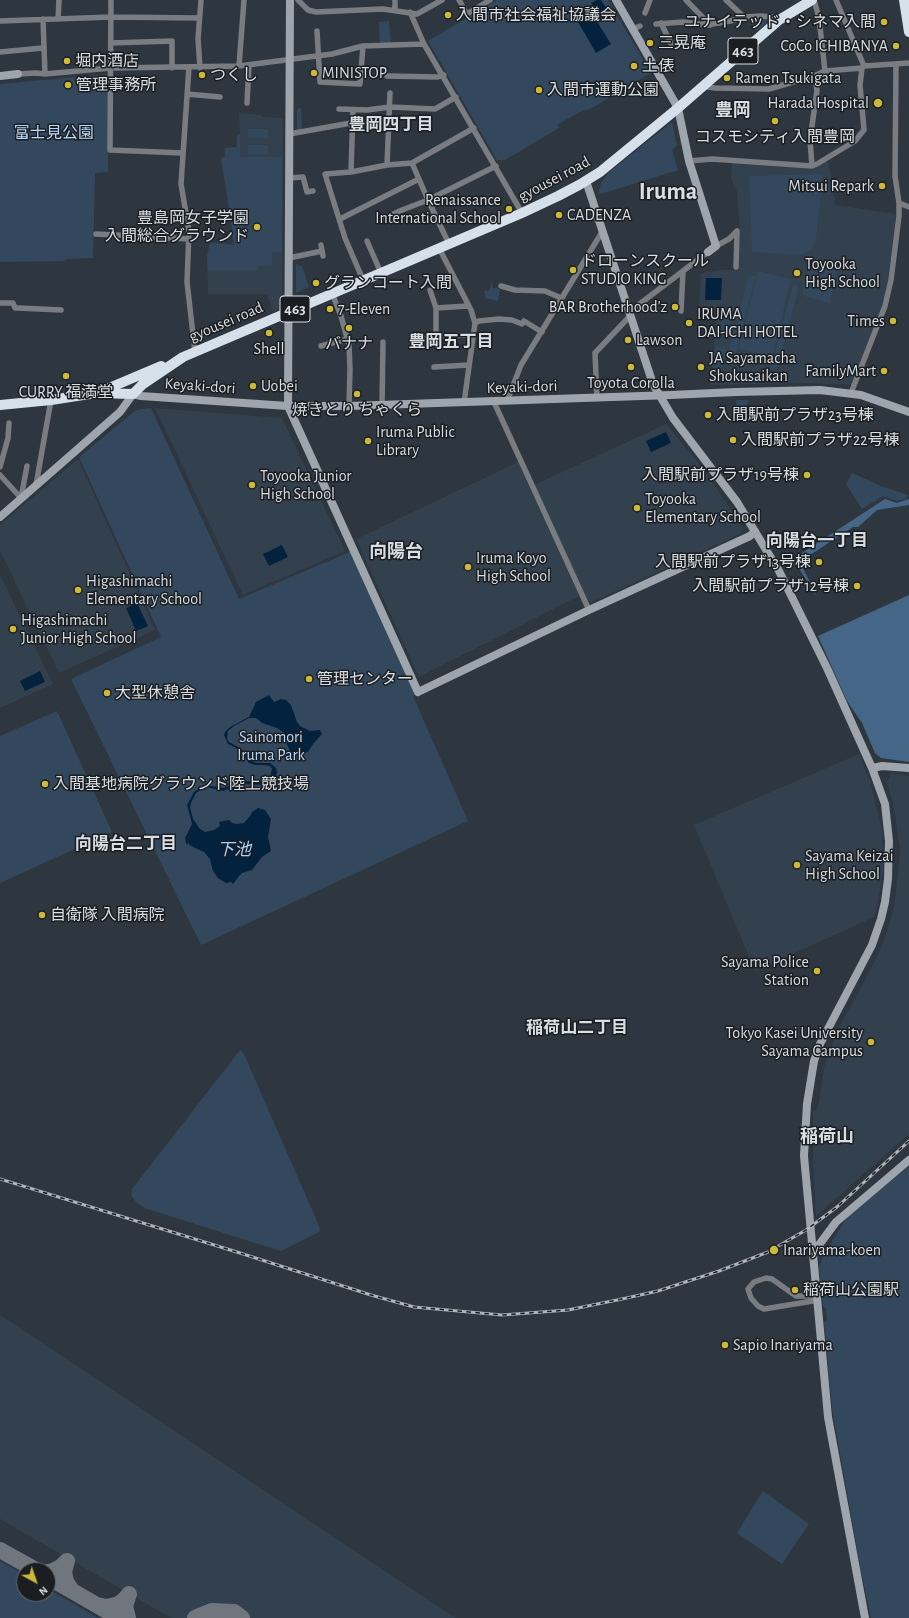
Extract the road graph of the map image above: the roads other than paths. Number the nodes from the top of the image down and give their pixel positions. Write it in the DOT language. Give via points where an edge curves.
graph roads {
  1 [pos="59,0"];
  2 [pos="111,0"];
  3 [pos="201,0"];
  4 [pos="244,0"];
  5 [pos="290,0"];
  6 [pos="298,0"];
  7 [pos="395,0"];
  8 [pos="442,0"];
  9 [pos="459,0"];
  10 [pos="490,0"];
  11 [pos="650,0"];
  12 [pos="686,0"];
  13 [pos="726,0"];
  14 [pos="813,0"];
  15 [pos="836,0"];
  16 [pos="904,0"];
  17 [pos="618,1"];
  18 [pos="395,10"];
  19 [pos="410,12"];
  20 [pos="645,13"];
  21 [pos="744,17"];
  22 [pos="111,18"];
  23 [pos="199,18"];
  24 [pos="43,19"];
  25 [pos="58,19"];
  26 [pos="779,20"];
  27 [pos="0,21"];
  28 [pos="710,25"];
  29 [pos="317,31"];
  30 [pos="909,32"];
  31 [pos="111,43"];
  32 [pos="424,44"];
  33 [pos="363,46"];
  34 [pos="672,46"];
  35 [pos="43,48"];
  36 [pos="0,52"];
  37 [pos="320,55"];
  38 [pos="290,59"];
  39 [pos="909,63"];
  40 [pos="249,65"];
  41 [pos="896,65"];
  42 [pos="239,66"];
  43 [pos="189,67"];
  44 [pos="863,67"];
  45 [pos="111,68"];
  46 [pos="172,68"];
  47 [pos="200,68"];
  48 [pos="825,71"];
  49 [pos="18,74"];
  50 [pos="45,74"];
  51 [pos="444,75"];
  52 [pos="0,76"];
  53 [pos="387,76"];
  54 [pos="814,76"];
  55 [pos="705,84"];
  56 [pos="390,93"];
  57 [pos="187,94"];
  58 [pos="220,97"];
  59 [pos="456,97"];
  60 [pos="247,103"];
  61 [pos="390,107"];
  62 [pos="678,108"];
  63 [pos="339,109"];
  64 [pos="353,110"];
  65 [pos="351,123"];
  66 [pos="474,128"];
  67 [pos="289,134"];
  68 [pos="182,153"];
  69 [pos="690,161"];
  70 [pos="412,163"];
  71 [pos="387,165"];
  72 [pos="496,166"];
  73 [pos="812,166"];
  74 [pos="351,172"];
  75 [pos="289,178"];
  76 [pos="419,179"];
  77 [pos="586,182"];
  78 [pos="313,191"];
  79 [pos="428,200"];
  80 [pos="899,203"];
  81 [pos="909,207"];
  82 [pos="522,213"];
  83 [pos="386,218"];
  84 [pos="340,219"];
  85 [pos="602,232"];
  86 [pos="96,234"];
  87 [pos="189,239"];
  88 [pos="367,241"];
  89 [pos="449,244"];
  90 [pos="716,246"];
  91 [pos="439,248"];
  92 [pos="322,251"];
  93 [pos="708,252"];
  94 [pos="288,258"];
  95 [pos="736,267"];
  96 [pos="682,271"];
  97 [pos="381,272"];
  98 [pos="362,280"];
  99 [pos="501,286"];
  100 [pos="430,290"];
  101 [pos="332,293"];
  102 [pos="561,298"];
  103 [pos="0,303"];
  104 [pos="468,306"];
  105 [pos="436,308"];
  106 [pos="61,310"];
  107 [pos="681,311"];
  108 [pos="288,312"];
  109 [pos="629,314"];
  110 [pos="476,323"];
  111 [pos="542,332"];
  112 [pos="474,335"];
  113 [pos="412,336"];
  114 [pos="436,336"];
  115 [pos="347,339"];
  116 [pos="383,342"];
  117 [pos="321,346"];
  118 [pos="195,352"];
  119 [pos="183,357"];
  120 [pos="469,365"];
  121 [pos="434,366"];
  122 [pos="96,393"];
  123 [pos="851,393"];
  124 [pos="133,394"];
  125 [pos="659,396"];
  126 [pos="597,398"];
  127 [pos="51,400"];
  128 [pos="507,401"];
  129 [pos="494,402"];
  130 [pos="464,403"];
  131 [pos="0,405"];
  132 [pos="288,406"];
  133 [pos="348,406"];
  134 [pos="382,406"];
  135 [pos="909,412"];
  136 [pos="9,422"];
  137 [pos="27,466"];
  138 [pos="0,467"];
  139 [pos="0,475"];
  140 [pos="36,485"];
  141 [pos="21,498"];
  142 [pos="0,517"];
  143 [pos="755,531"];
  144 [pos="589,610"];
  145 [pos="872,768"];
  146 [pos="909,768"];
  147 [pos="909,1160"];
  148 [pos="813,1253"];
  149 [pos="817,1298"];
  150 [pos="865,1618"];
  1 -- 25 [label="street"];
  2 -- 22 [label="street"];
  3 -- 23 [label="street"];
  4 -- 42 [label="street"];
  5 -- 38 [label="street"];
  6 -- 18 [label="street" via="308,10 316,12"];
  7 -- 18 [label="street"];
  8 -- 19 [label="street" via="417,14"];
  9 -- 10 [label="street" via="467,14"];
  11 -- 20 [label="street"];
  12 -- 28 [label="street"];
  13 -- 21 [label="street"];
  14 -- 26 [label="highway, gyousei road / 463"];
  14 -- 48 [label="street" via="819,18"];
  15 -- 44 [label="street"];
  16 -- 30 [label="highway"];
  17 -- 62 [label="street" via="636,28"];
  18 -- 19 [label="street"];
  19 -- 32 [label="street"];
  21 -- 26 [label="street" via="769,16"];
  21 -- 28 [label="street"];
  22 -- 23 [label="street"];
  22 -- 25 [label="street"];
  22 -- 31 [label="street"];
  23 -- 47 [label="street"];
  24 -- 25 [label="street"];
  24 -- 27 [label="street"];
  24 -- 35 [label="street"];
  26 -- 55 [label="highway, gyousei road / 463"];
  28 -- 34 [label="street" via="683,22 658,24"];
  29 -- 37 [label="street"];
  31 -- 45 [label="street"];
  31 -- 46 [label="street" via="172,41"];
  32 -- 33 [label="street"];
  32 -- 51 [label="street"];
  33 -- 37 [label="street"];
  33 -- 37 [label="street" via="360,84 320,82"];
  35 -- 36 [label="street"];
  35 -- 50 [label="street"];
  37 -- 38 [label="street"];
  38 -- 40 [label="street"];
  38 -- 67 [label="street"];
  39 -- 41 [label="street"];
  40 -- 42 [label="street"];
  40 -- 60 [label="street"];
  41 -- 44 [label="street"];
  41 -- 80 [label="street" via="895,176"];
  42 -- 47 [label="street"];
  43 -- 46 [label="street"];
  43 -- 47 [label="street"];
  43 -- 57 [label="street"];
  44 -- 48 [label="street"];
  44 -- 73 [label="street" via="860,85 864,130 850,144"];
  45 -- 46 [label="street"];
  45 -- 50 [label="street"];
  45 -- 68 [label="street" via="110,150"];
  48 -- 54 [label="street"];
  49 -- 50 [label="street"];
  49 -- 52 [label="street"];
  51 -- 53 [label="street"];
  51 -- 59 [label="street"];
  54 -- 55 [label="street" via="769,89 715,88"];
  54 -- 73 [label="street" via="817,90 810,140"];
  55 -- 62 [label="highway, gyousei road / 463"];
  56 -- 61 [label="street"];
  57 -- 58 [label="street"];
  57 -- 68 [label="street"];
  59 -- 61 [label="street" via="435,109"];
  59 -- 66 [label="street"];
  61 -- 64 [label="street"];
  61 -- 71 [label="street"];
  62 -- 69 [label="street"];
  62 -- 77 [label="highway, gyousei road / 463"];
  63 -- 64 [label="street"];
  64 -- 65 [label="street"];
  65 -- 67 [label="street"];
  65 -- 74 [label="street"];
  66 -- 70 [label="street"];
  66 -- 72 [label="street"];
  67 -- 75 [label="street"];
  68 -- 87 [label="street" via="180,184"];
  69 -- 73 [label="street" via="723,159"];
  69 -- 90 [label="street"];
  70 -- 71 [label="street"];
  70 -- 76 [label="street"];
  71 -- 74 [label="street"];
  72 -- 79 [label="street"];
  72 -- 82 [label="street"];
  74 -- 84 [label="street" via="325,174"];
  75 -- 78 [label="street" via="303,177 307,192"];
  75 -- 94 [label="street"];
  76 -- 79 [label="street"];
  76 -- 84 [label="street"];
  77 -- 82 [label="highway, gyousei road / 463"];
  77 -- 85 [label="street"];
  79 -- 83 [label="street"];
  79 -- 89 [label="street"];
  80 -- 81 [label="street"];
  80 -- 123 [label="street" via="891,280 885,306"];
  82 -- 89 [label="highway, gyousei road / 463"];
  84 -- 98 [label="street"];
  85 -- 102 [label="street"];
  85 -- 109 [label="street"];
  86 -- 87 [label="street"];
  87 -- 118 [label="street" via="188,282"];
  88 -- 97 [label="street"];
  89 -- 91 [label="highway, gyousei road / 463"];
  90 -- 93 [label="street"];
  90 -- 95 [label="street" via="737,231"];
  91 -- 97 [label="highway, gyousei road / 463"];
  91 -- 104 [label="street"];
  92 -- 94 [label="street"];
  93 -- 96 [label="street"];
  94 -- 108 [label="street"];
  96 -- 107 [label="street"];
  96 -- 109 [label="street"];
  97 -- 98 [label="highway, gyousei road / 463"];
  98 -- 101 [label="highway, gyousei road / 463"];
  99 -- 102 [label="street" via="515,290 545,291"];
  100 -- 105 [label="street"];
  101 -- 108 [label="highway, gyousei road / 463"];
  101 -- 115 [label="street"];
  102 -- 111 [label="street"];
  103 -- 106 [label="street" via="13,304 15,308"];
  104 -- 105 [label="street"];
  104 -- 110 [label="street"];
  105 -- 114 [label="street"];
  108 -- 118 [label="highway, gyousei road / 463"];
  108 -- 132 [label="street"];
  109 -- 125 [label="street"];
  109 -- 126 [label="street" via="595,352"];
  110 -- 111 [label="street" via="499,319 522,324 524,320"];
  110 -- 112 [label="street"];
  111 -- 128 [label="street" via="521,365"];
  112 -- 114 [label="street"];
  112 -- 120 [label="street"];
  113 -- 114 [label="street" via="433,339"];
  115 -- 117 [label="street"];
  115 -- 133 [label="street" via="350,369"];
  116 -- 134 [label="street"];
  118 -- 119 [label="highway, gyousei road / 463"];
  119 -- 122 [label="highway, gyousei road / 463"];
  119 -- 124 [label="highway, gyousei road / 463" via="143,384"];
  120 -- 121 [label="street"];
  120 -- 130 [label="street"];
  122 -- 124 [label="highway, gyousei road / 463"];
  122 -- 127 [label="highway, gyousei road / 463"];
  123 -- 125 [label="street, Keyaki-dori" via="806,390"];
  123 -- 135 [label="street, Keyaki-dori" via="876,399"];
  124 -- 132 [label="street, Keyaki-dori"];
  124 -- 140 [label="street" via="120,412"];
  125 -- 126 [label="street, Keyaki-dori"];
  125 -- 143 [label="street" via="672,418 725,486"];
  126 -- 128 [label="street, Keyaki-dori"];
  127 -- 131 [label="highway, gyousei road / 463"];
  127 -- 140 [label="street"];
  128 -- 129 [label="street, Keyaki-dori"];
  129 -- 130 [label="street, Keyaki-dori"];
  129 -- 144 [label="street"];
  130 -- 134 [label="street, Keyaki-dori"];
  132 -- 133 [label="street, Keyaki-dori"];
  132 -- 144 [label="street" via="418,692"];
  133 -- 134 [label="street, Keyaki-dori"];
  136 -- 138 [label="street" via="8,438"];
  137 -- 141 [label="street"];
  139 -- 141 [label="street"];
  140 -- 141 [label="street"];
  141 -- 142 [label="street"];
  143 -- 144 [label="street" via="750,536"];
  143 -- 145 [label="street" via="795,602"];
  145 -- 146 [label="street"];
  145 -- 148 [label="street" via="881,791 888,826 889,858 885,902 872,945 820,1044 814,1061 807,1104 804,1156"];
  147 -- 148 [label="street" via="836,1222"];
  148 -- 149 [label="street"];
  149 -- 149 [label="street" via="813,1301 764,1309 751,1298 748,1288 754,1282 769,1278 796,1296"];
  149 -- 150 [label="street" via="830,1432"];
}
